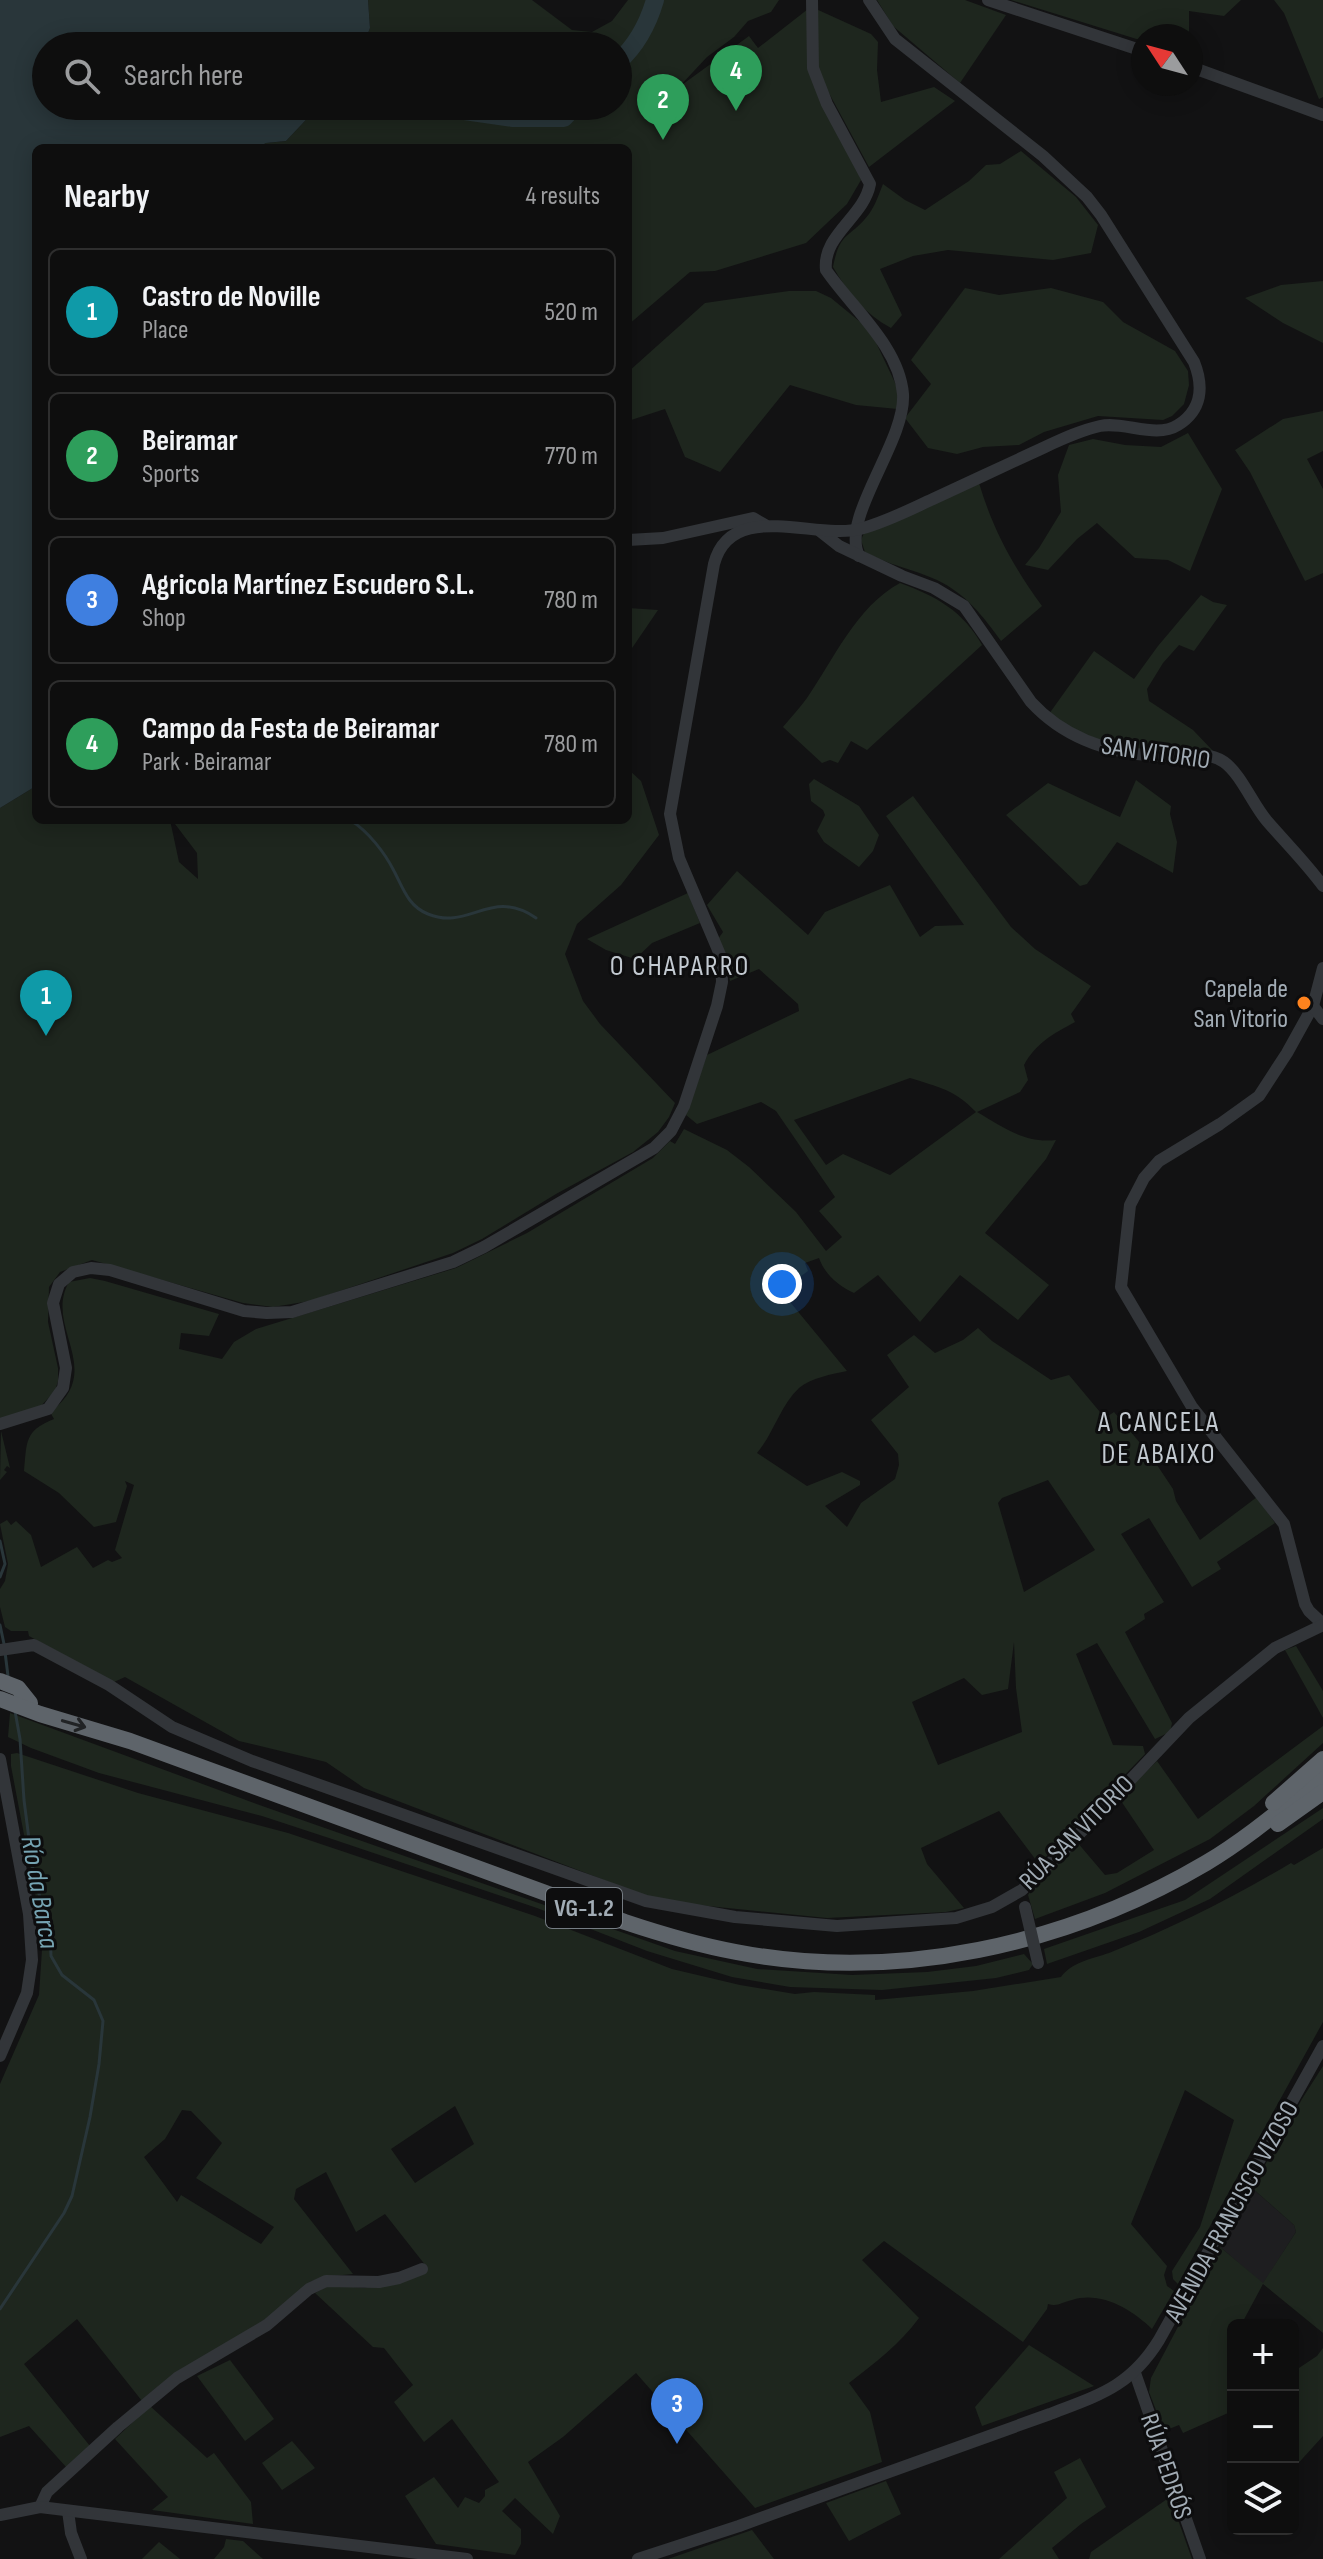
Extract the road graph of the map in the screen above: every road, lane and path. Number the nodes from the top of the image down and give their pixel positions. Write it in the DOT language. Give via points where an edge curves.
graph roads {
  1 [pos="812,0"];
  2 [pos="869,0"];
  3 [pos="988,0"];
  4 [pos="1131,47"];
  5 [pos="1203,71"];
  6 [pos="1323,115"];
  7 [pos="765,525"];
  8 [pos="712,529"];
  9 [pos="854,530"];
  10 [pos="820,531"];
  11 [pos="632,540"];
  12 [pos="723,545"];
  13 [pos="859,556"];
  14 [pos="1323,886"];
  15 [pos="1323,968"];
  16 [pos="1313,1006"];
  17 [pos="1323,1019"];
  18 [pos="0,1424"];
  19 [pos="1323,1624"];
  20 [pos="0,1650"];
  21 [pos="0,1681"];
  22 [pos="0,1699"];
  23 [pos="25,1705"];
  24 [pos="0,1759"];
  25 [pos="1323,1759"];
  26 [pos="1323,1776"];
  27 [pos="1323,1792"];
  28 [pos="1208,1862"];
  29 [pos="1022,1890"];
  30 [pos="1092,1917"];
  31 [pos="1039,1968"];
  32 [pos="1323,2046"];
  33 [pos="0,2056"];
  34 [pos="422,2269"];
  35 [pos="1135,2373"];
  36 [pos="40,2507"];
  37 [pos="68,2511"];
  38 [pos="4,2515"];
  39 [pos="81,2559"];
  40 [pos="467,2559"];
  41 [pos="638,2559"];
  42 [pos="1200,2559"];
  1 -- 9 [label="street" via="813,68 870,184 860,210 829,246 826,270 882,343 903,393 892,440"];
  2 -- 9 [label="street" via="895,39 1050,162 1094,205 1194,362 1201,396 1192,414 1174,428 1093,428"];
  3 -- 4 [label="street"];
  5 -- 6 [label="street"];
  7 -- 8 [label="street" via="753,518"];
  7 -- 10 [label="street"];
  7 -- 12 [label="street" via="739,532"];
  8 -- 11 [label="street"];
  8 -- 12 [label="street"];
  9 -- 10 [label="street"];
  9 -- 13 [label="street"];
  10 -- 13 [label="street, SAN VITORIO"];
  12 -- 18 [label="street" via="714,564 670,814 679,858 721,957 722,982 690,1090 671,1131 646,1153 453,1262 292,1312 244,1311 102,1269 73,1272 59,1284 53,1303 66,1368 63,1388 48,1409"];
  13 -- 14 [label="street, SAN VITORIO" via="964,606 1031,702 1070,734 1140,753 1198,754 1223,762"];
  15 -- 16 [label="street, RÚA SAN VITORIO"];
  16 -- 17 [label="street"];
  16 -- 19 [label="street, RÚA SAN VITORIO" via="1259,1096 1159,1161 1144,1178 1130,1205 1121,1287 1192,1407 1284,1524 1305,1604"];
  19 -- 29 [label="street, RÚA SAN VITORIO" via="1275,1648 1189,1718"];
  20 -- 29 [label="street, RÚA SAN VITORIO" via="34,1645 172,1727 252,1761 646,1901 735,1917 837,1926 956,1918"];
  21 -- 23 [label="highway" via="18,1688"];
  22 -- 23 [label="highway"];
  23 -- 30 [label="highway, VG-1.2, one-way" via="625,1922 738,1953 834,1962 908,1959 996,1946"];
  24 -- 33 [label="street" via="29,1914 32,1960 27,1993"];
  25 -- 30 [label="highway" via="1216,1847"];
  26 -- 28 [label="highway, VG-1.2"];
  27 -- 28 [label="highway" via="1228,1859"];
  28 -- 30 [label="highway, VG-1.2"];
  29 -- 31 [label="street, bridge"];
  32 -- 35 [label="street, AVENIDA FRANCISCO VIZOSO" via="1159,2340"];
  34 -- 36 [label="street" via="379,2282 326,2281 309,2289 267,2325 177,2378 47,2492"];
  35 -- 41 [label="street" via="1110,2390 1050,2414"];
  35 -- 42 [label="street, RÚA PEDRÓS"];
  36 -- 37 [label="street"];
  36 -- 38 [label="street"];
  37 -- 39 [label="street"];
  37 -- 40 [label="street"];
}
